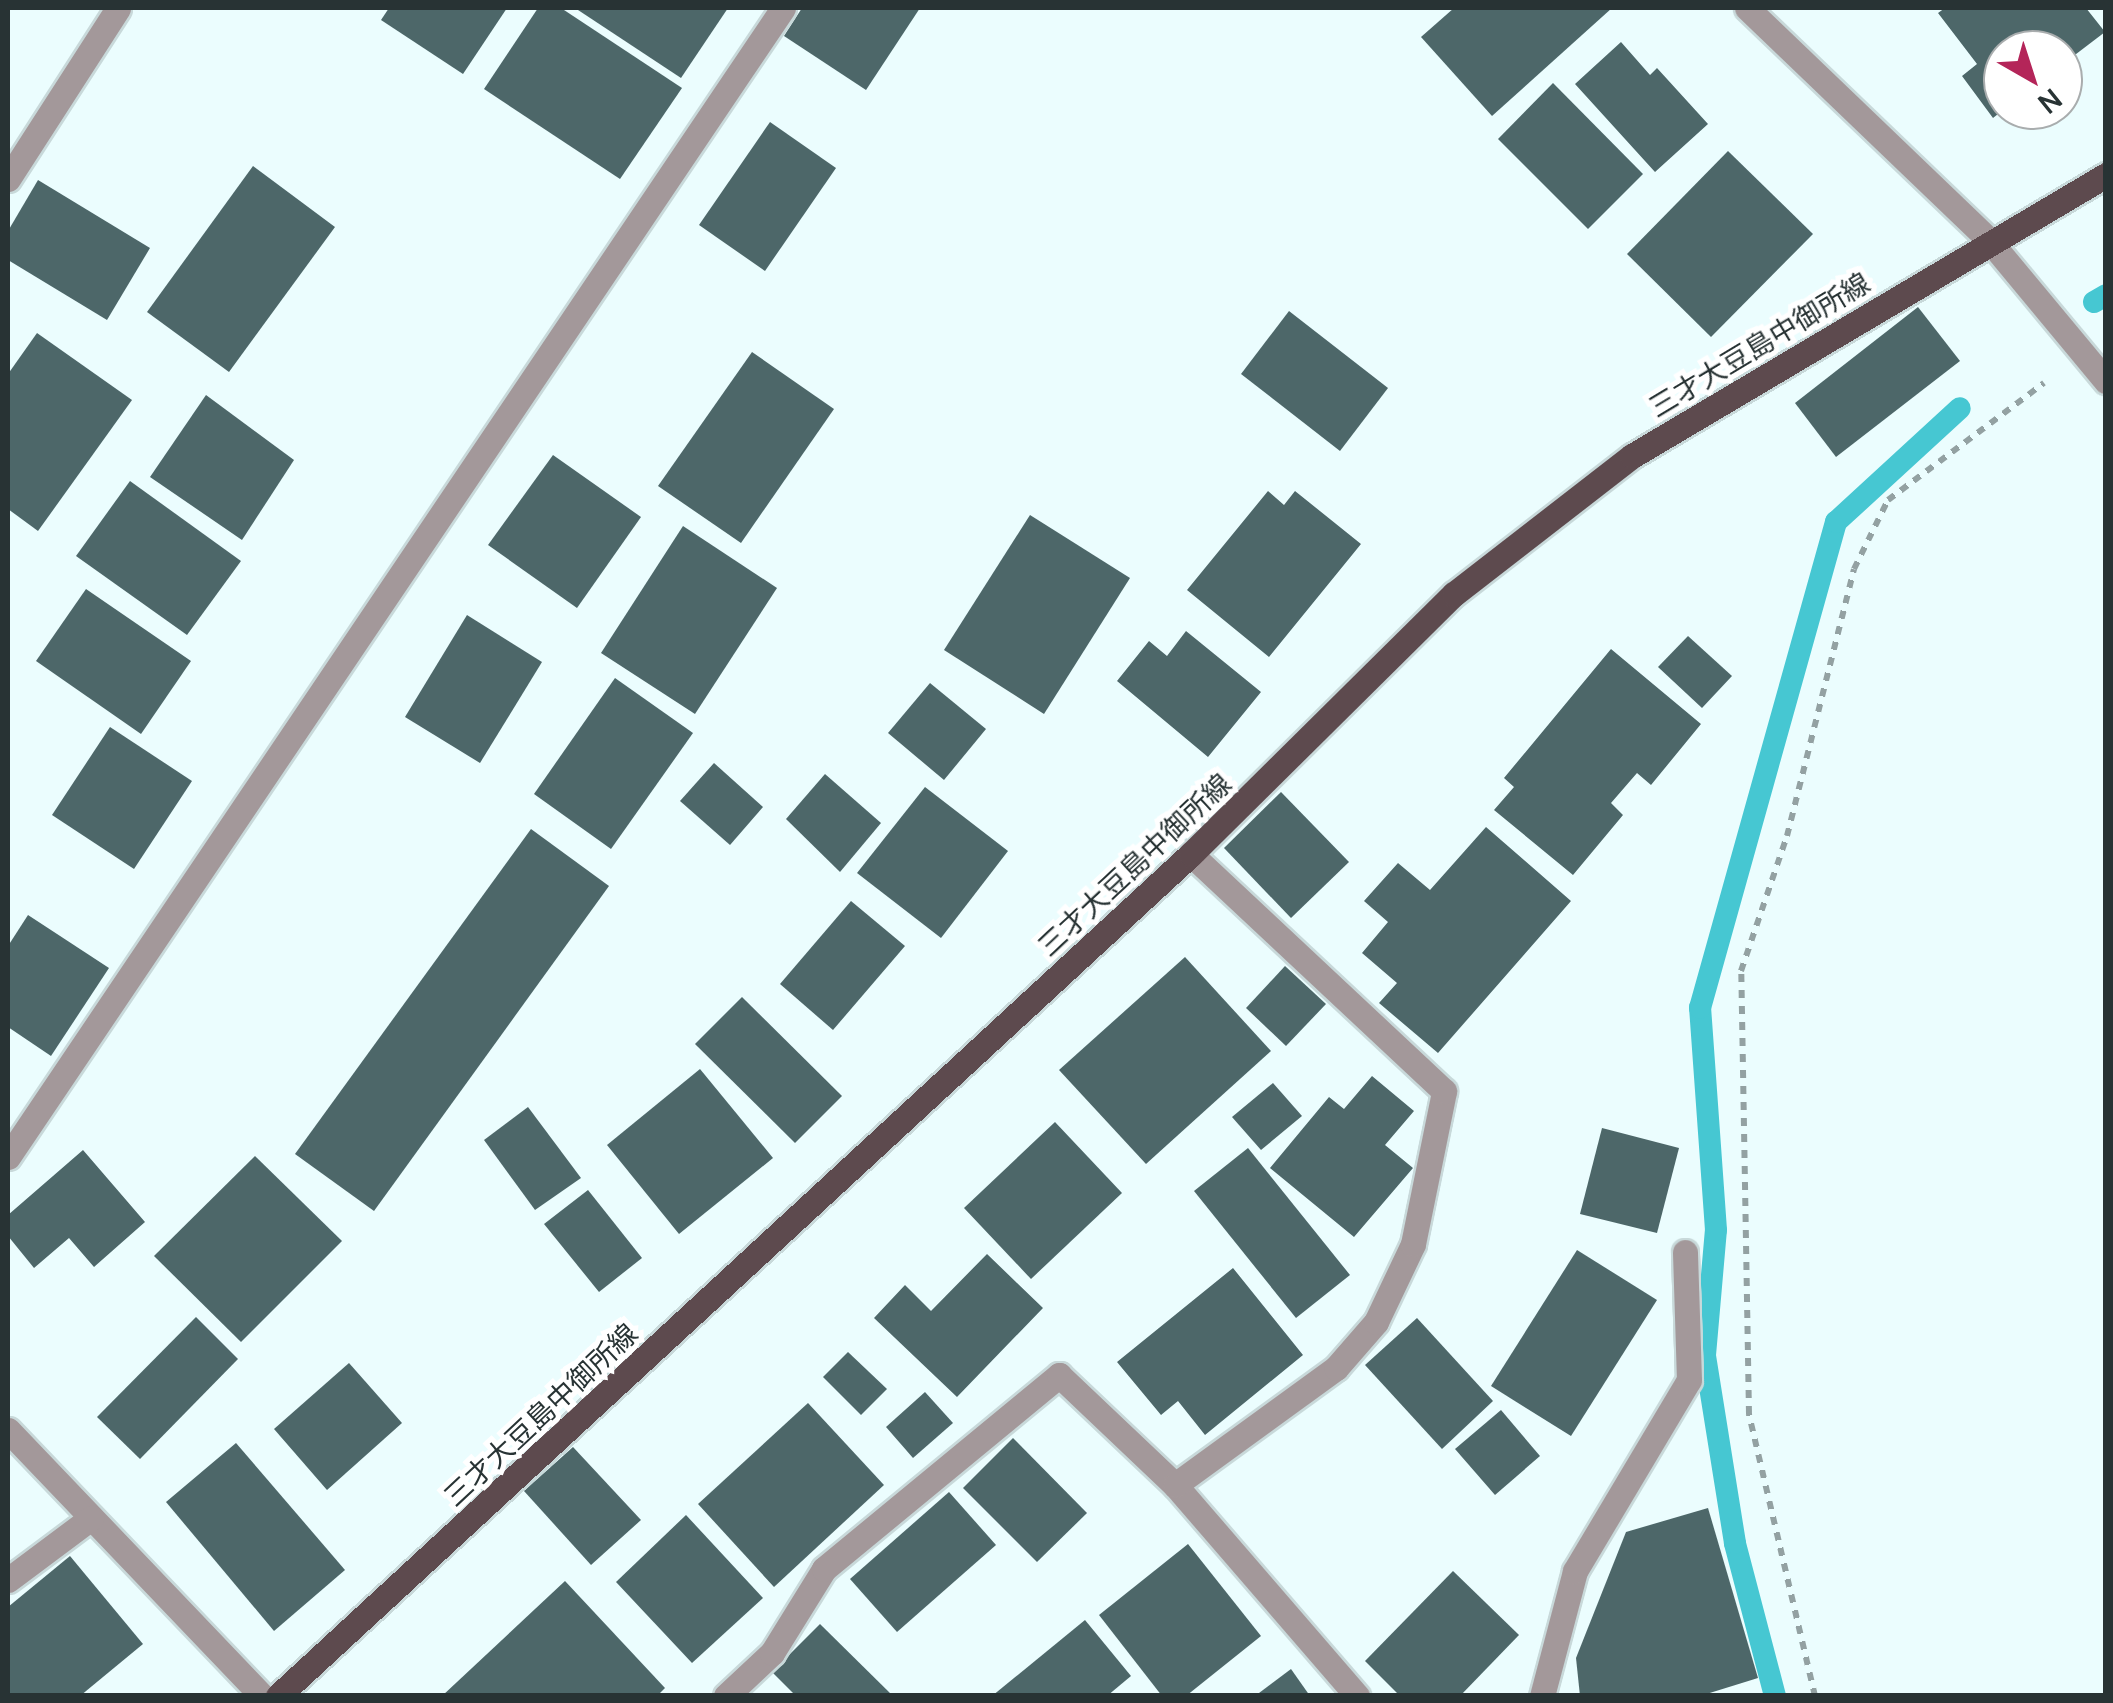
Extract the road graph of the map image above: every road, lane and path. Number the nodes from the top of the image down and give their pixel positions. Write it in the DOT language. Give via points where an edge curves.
graph roads {
  1 [pos="118,8"];
  2 [pos="782,8"];
  3 [pos="1747,8"];
  4 [pos="2106,175"];
  5 [pos="8,179"];
  6 [pos="1988,239"];
  7 [pos="2082,356"];
  8 [pos="2106,382"];
  9 [pos="1192,854"];
  10 [pos="8,1157"];
  11 [pos="1685,1252"];
  12 [pos="8,1430"];
  13 [pos="1175,1484"];
  14 [pos="90,1518"];
  15 [pos="8,1580"];
  16 [pos="262,1696"];
  17 [pos="278,1696"];
  18 [pos="726,1696"];
  19 [pos="1358,1696"];
  20 [pos="1542,1696"];
  21 [pos="1815,1696"];
  1 -- 5 [label="street"];
  2 -- 10 [label="street"];
  3 -- 6 [label="street"];
  4 -- 6 [label="main road, 三才大豆島中御所線"];
  6 -- 7 [label="street"];
  6 -- 9 [label="main road, 三才大豆島中御所線" via="1617,468 1454,594"];
  7 -- 8 [label="street"];
  7 -- 21 [label="path" via="1888,500 1854,569 1787,836 1741,971 1749,1414"];
  9 -- 13 [label="street" via="1444,1091 1414,1244 1376,1322 1336,1368"];
  9 -- 17 [label="main road, 三才大豆島中御所線"];
  11 -- 20 [label="street" via="1689,1380 1575,1571"];
  12 -- 14 [label="street"];
  13 -- 18 [label="street" via="1059,1375 824,1569 772,1653"];
  13 -- 19 [label="street"];
  14 -- 15 [label="street"];
  14 -- 16 [label="street"];
}
